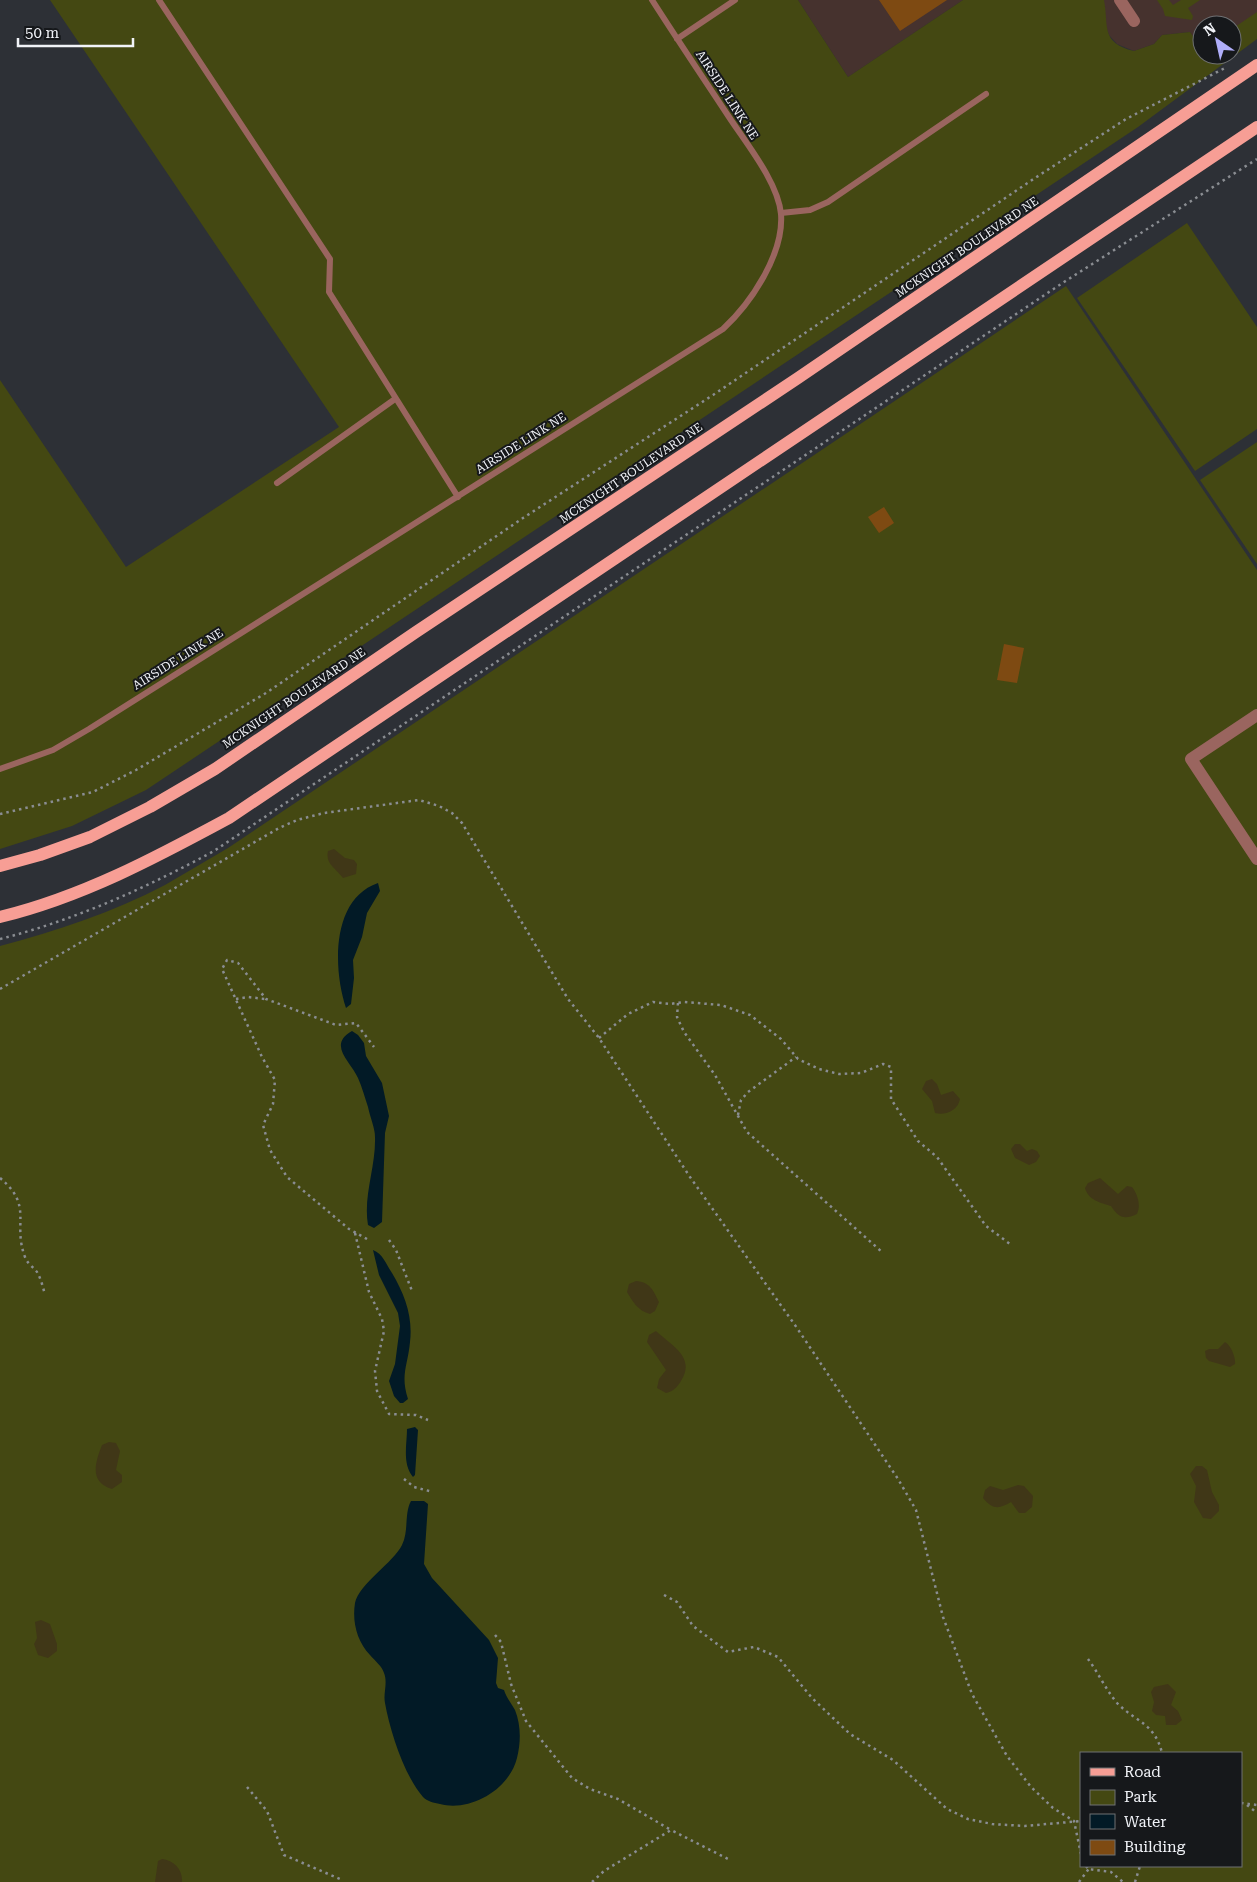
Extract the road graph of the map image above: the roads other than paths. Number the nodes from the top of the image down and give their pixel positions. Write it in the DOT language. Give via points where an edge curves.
graph roads {
  1 [pos="159,0"];
  2 [pos="652,0"];
  3 [pos="735,0"];
  4 [pos="1120,0"];
  5 [pos="1134,21"];
  6 [pos="677,39"];
  7 [pos="1257,65"];
  8 [pos="986,94"];
  9 [pos="1257,127"];
  10 [pos="781,213"];
  11 [pos="396,399"];
  12 [pos="277,483"];
  13 [pos="458,497"];
  14 [pos="1257,715"];
  15 [pos="0,769"];
  16 [pos="1257,859"];
  17 [pos="0,866"];
  18 [pos="0,917"];
  1 -- 11 [label="lane" via="330,258 329,292"];
  2 -- 6 [label="lane, AIRSIDE LINK NE"];
  3 -- 6 [label="lane"];
  4 -- 5 [label="street"];
  6 -- 10 [label="lane, AIRSIDE LINK NE" via="764,171"];
  7 -- 17 [label="main road, MCKNIGHT BOULEVARD NE" via="798,378 215,768 150,807 90,837"];
  8 -- 10 [label="lane" via="828,202 810,210"];
  9 -- 18 [label="main road" via="228,818 140,866 76,894"];
  10 -- 13 [label="lane, AIRSIDE LINK NE" via="779,236 755,294 723,329"];
  11 -- 12 [label="lane"];
  11 -- 13 [label="lane"];
  13 -- 15 [label="lane, AIRSIDE LINK NE" via="89,729 53,750"];
  14 -- 16 [label="street" via="1191,759"];
}
